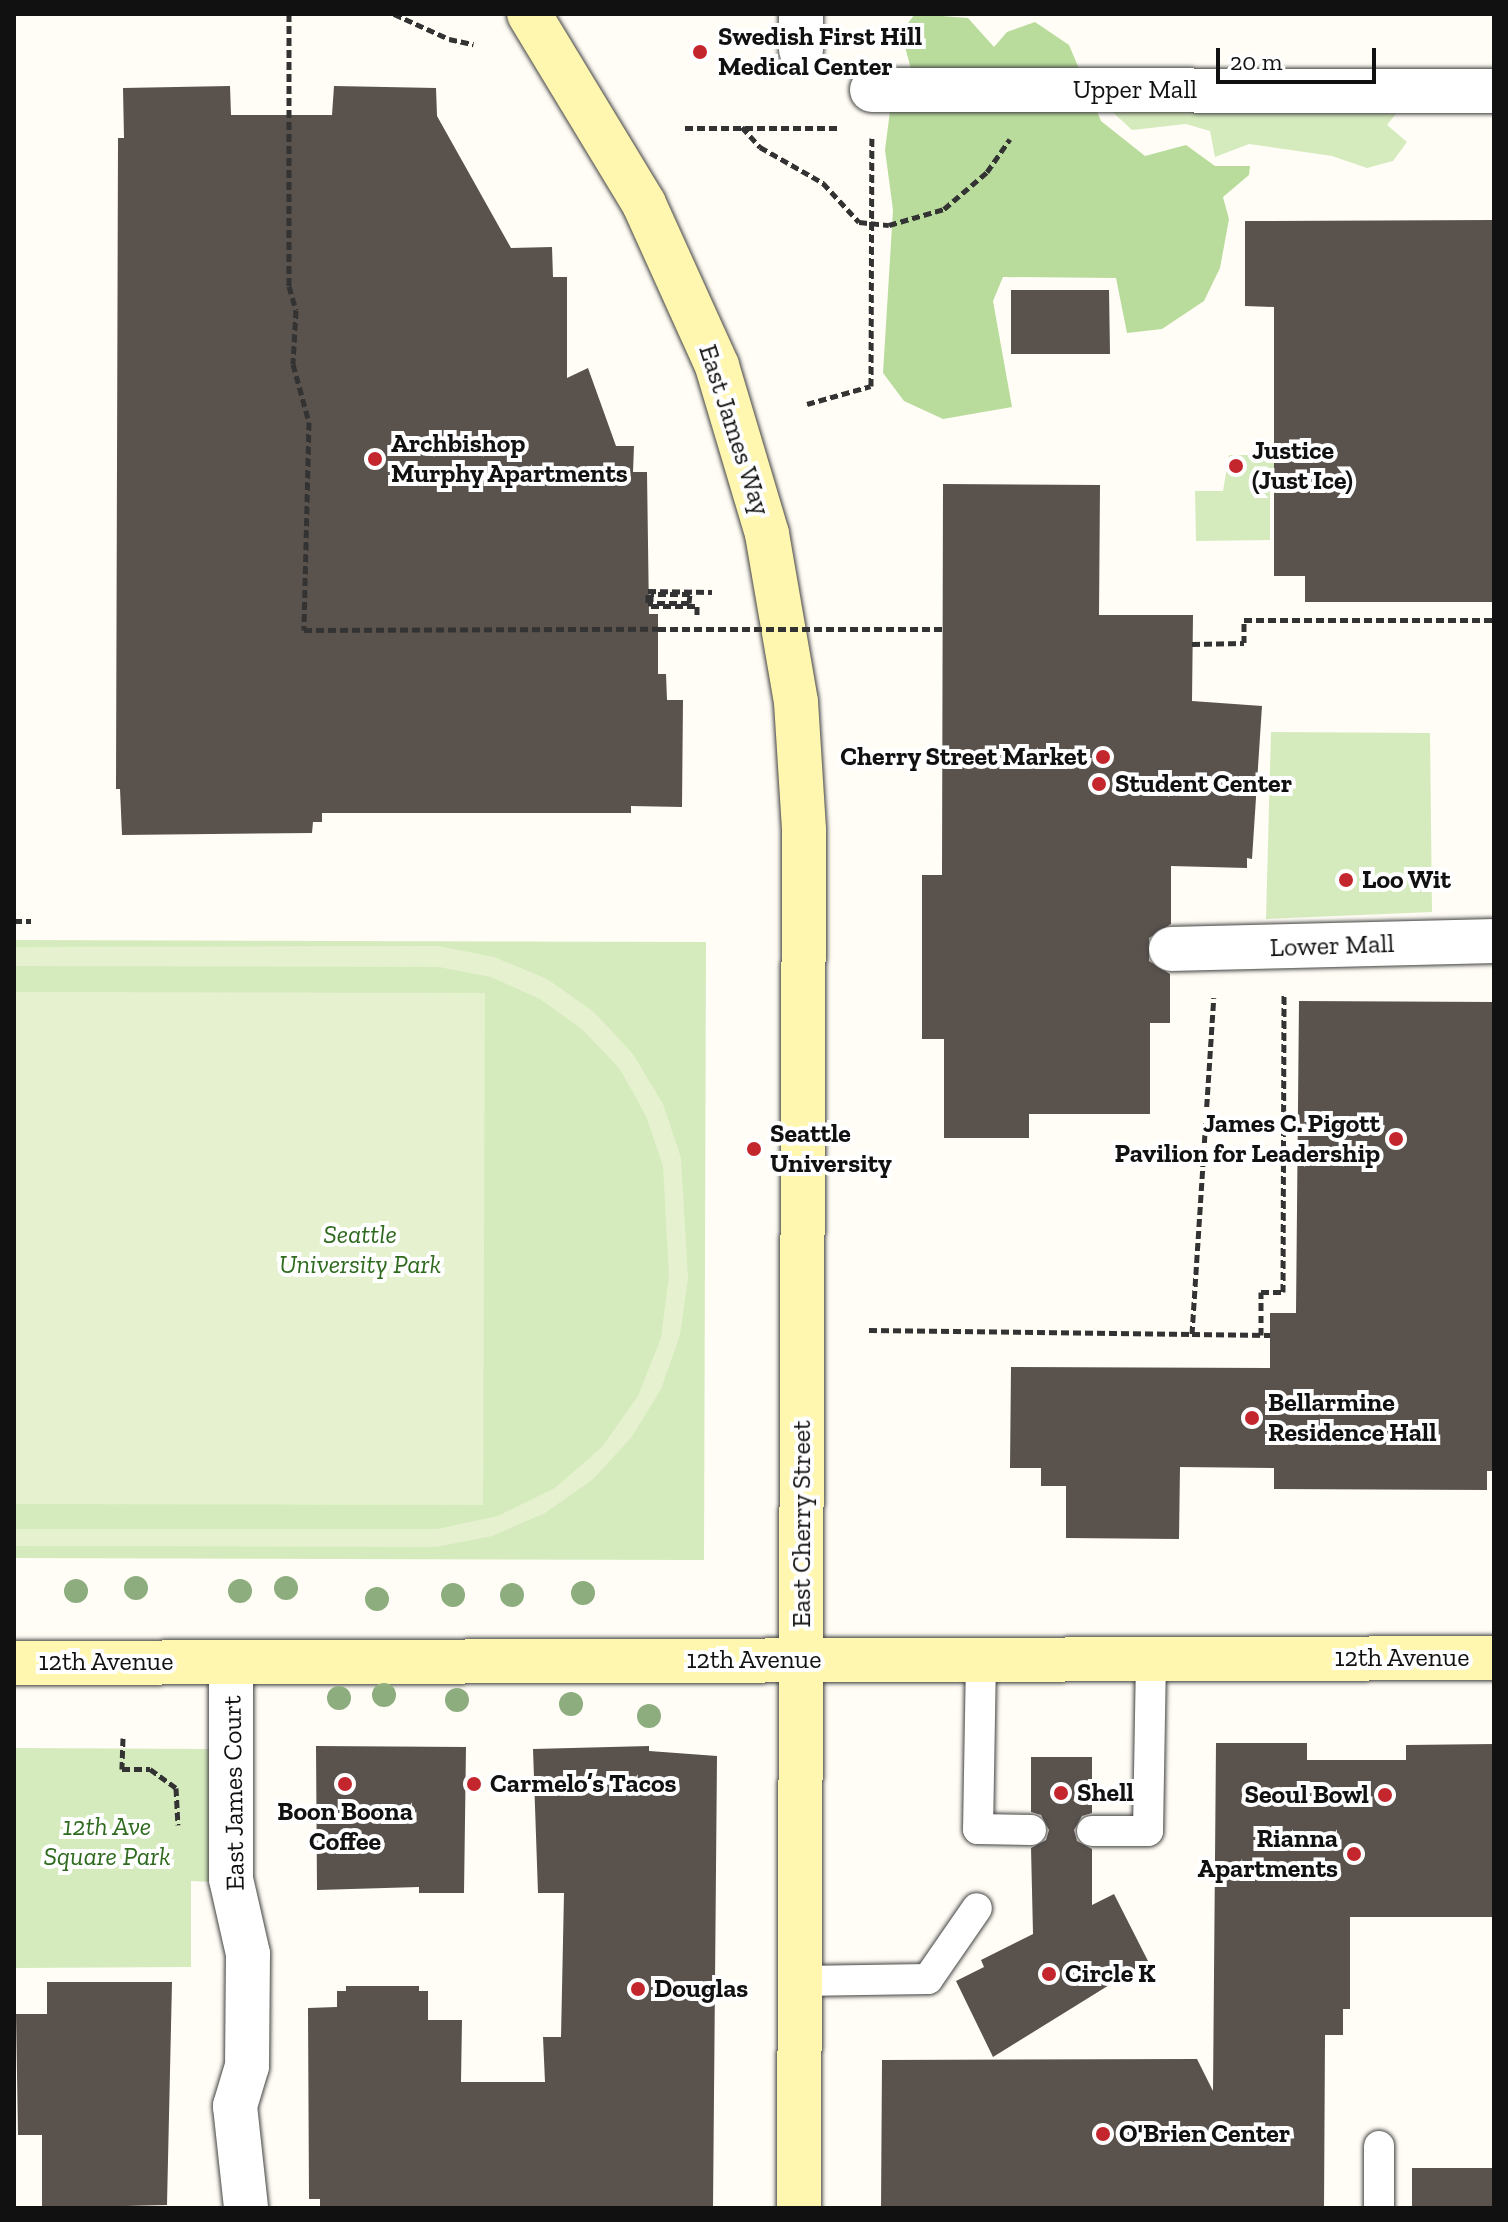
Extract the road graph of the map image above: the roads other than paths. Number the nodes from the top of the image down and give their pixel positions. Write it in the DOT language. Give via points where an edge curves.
graph roads {
  1 [pos="529,14"];
  2 [pos="1494,91"];
  3 [pos="872,101"];
  4 [pos="803,889"];
  5 [pos="1494,941"];
  6 [pos="1171,949"];
  7 [pos="1494,1658"];
  8 [pos="801,1659"];
  9 [pos="981,1659"];
  10 [pos="1151,1659"];
  11 [pos="231,1662"];
  12 [pos="14,1663"];
  13 [pos="1031,1830"];
  14 [pos="1092,1831"];
  15 [pos="977,1908"];
  16 [pos="800,1981"];
  17 [pos="1379,2146"];
  18 [pos="246,2208"];
  19 [pos="799,2208"];
  20 [pos="1379,2208"];
  1 -- 4 [label="main road, East James Way" via="650,217 705,338 745,450 790,660 803,788"];
  2 -- 3 [label="street, Upper Mall" via="1030,90"];
  4 -- 8 [label="main road, East Cherry Street"];
  5 -- 6 [label="street, Lower Mall"];
  7 -- 10 [label="main road, 12th Avenue"];
  8 -- 9 [label="main road, 12th Avenue"];
  8 -- 11 [label="main road, 12th Avenue"];
  8 -- 16 [label="main road, East Cherry Street"];
  9 -- 10 [label="main road, 12th Avenue"];
  9 -- 13 [label="lane" via="978,1829"];
  10 -- 14 [label="lane" via="1148,1831"];
  11 -- 12 [label="main road, 12th Avenue"];
  11 -- 18 [label="street, East James Court" via="231,1879 248,1954 247,2066 235,2106"];
  15 -- 16 [label="lane" via="928,1979"];
  16 -- 19 [label="main road, East Cherry Street"];
  17 -- 20 [label="lane"];
}
